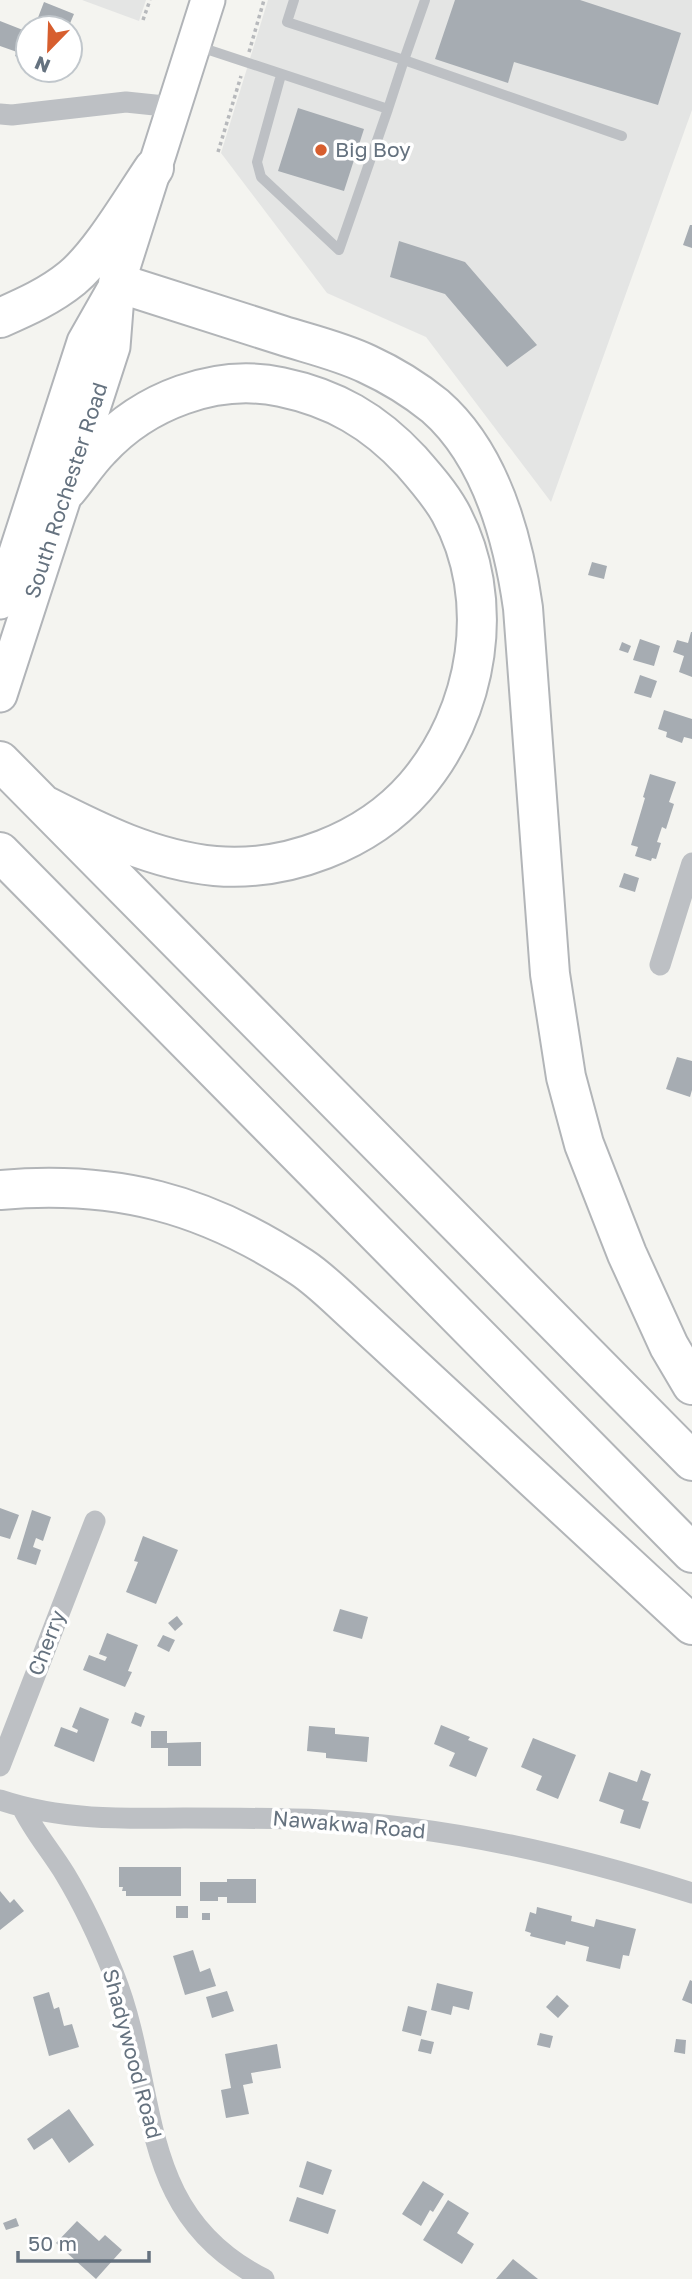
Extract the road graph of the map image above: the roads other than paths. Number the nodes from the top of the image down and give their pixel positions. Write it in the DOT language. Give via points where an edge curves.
graph roads {
  1 [pos="208,0"];
  2 [pos="294,0"];
  3 [pos="425,0"];
  4 [pos="194,45"];
  5 [pos="404,61"];
  6 [pos="281,75"];
  7 [pos="174,107"];
  8 [pos="388,109"];
  9 [pos="0,114"];
  10 [pos="622,136"];
  11 [pos="154,168"];
  12 [pos="118,283"];
  13 [pos="0,318"];
  14 [pos="67,490"];
  15 [pos="0,602"];
  16 [pos="0,695"];
  17 [pos="0,761"];
  18 [pos="44,806"];
  19 [pos="0,852"];
  20 [pos="692,863"];
  21 [pos="660,965"];
  22 [pos="0,1191"];
  23 [pos="692,1385"];
  24 [pos="692,1461"];
  25 [pos="95,1521"];
  26 [pos="692,1553"];
  27 [pos="692,1625"];
  28 [pos="0,1766"];
  29 [pos="0,1800"];
  30 [pos="22,1807"];
  31 [pos="692,1893"];
  32 [pos="264,2279"];
  1 -- 4 [label="main road, South Rochester Road"];
  2 -- 5 [label="lane" via="288,22"];
  3 -- 5 [label="lane"];
  4 -- 6 [label="lane"];
  4 -- 7 [label="main road, South Rochester Road"];
  5 -- 8 [label="lane"];
  5 -- 10 [label="lane"];
  6 -- 8 [label="lane"];
  6 -- 8 [label="lane" via="257,162 261,177 339,250"];
  7 -- 9 [label="street" via="125,102"];
  7 -- 11 [label="main road, South Rochester Road"];
  11 -- 12 [label="main road, South Rochester Road"];
  11 -- 13 [label="highway" via="73,277 39,301"];
  12 -- 14 [label="main road, South Rochester Road" via="113,347"];
  12 -- 15 [label="main road, South Rochester Road" via="84,342"];
  12 -- 23 [label="highway" via="365,362 436,407 466,442 488,479 503,515 523,608 550,974 566,1077 584,1144 627,1254"];
  14 -- 16 [label="main road, South Rochester Road"];
  14 -- 18 [label="highway" via="100,448 133,419 177,397 219,385 242,384 307,393 353,412 397,446 434,489 466,548 478,632 463,704 446,744 415,787 384,816 312,854 245,866 176,860 131,847"];
  17 -- 18 [label="highway"];
  18 -- 24 [label="highway"];
  19 -- 26 [label="highway"];
  20 -- 21 [label="street"];
  22 -- 27 [label="highway" via="83,1188 153,1199 203,1214 303,1268"];
  25 -- 28 [label="street, Cherry"];
  29 -- 30 [label="street, Nawakwa Road"];
  30 -- 31 [label="street, Nawakwa Road" via="125,1820 278,1818 409,1829 546,1851"];
  30 -- 32 [label="street, Shadywood Road" via="82,1902 116,1979 169,2183 211,2242"];
}
